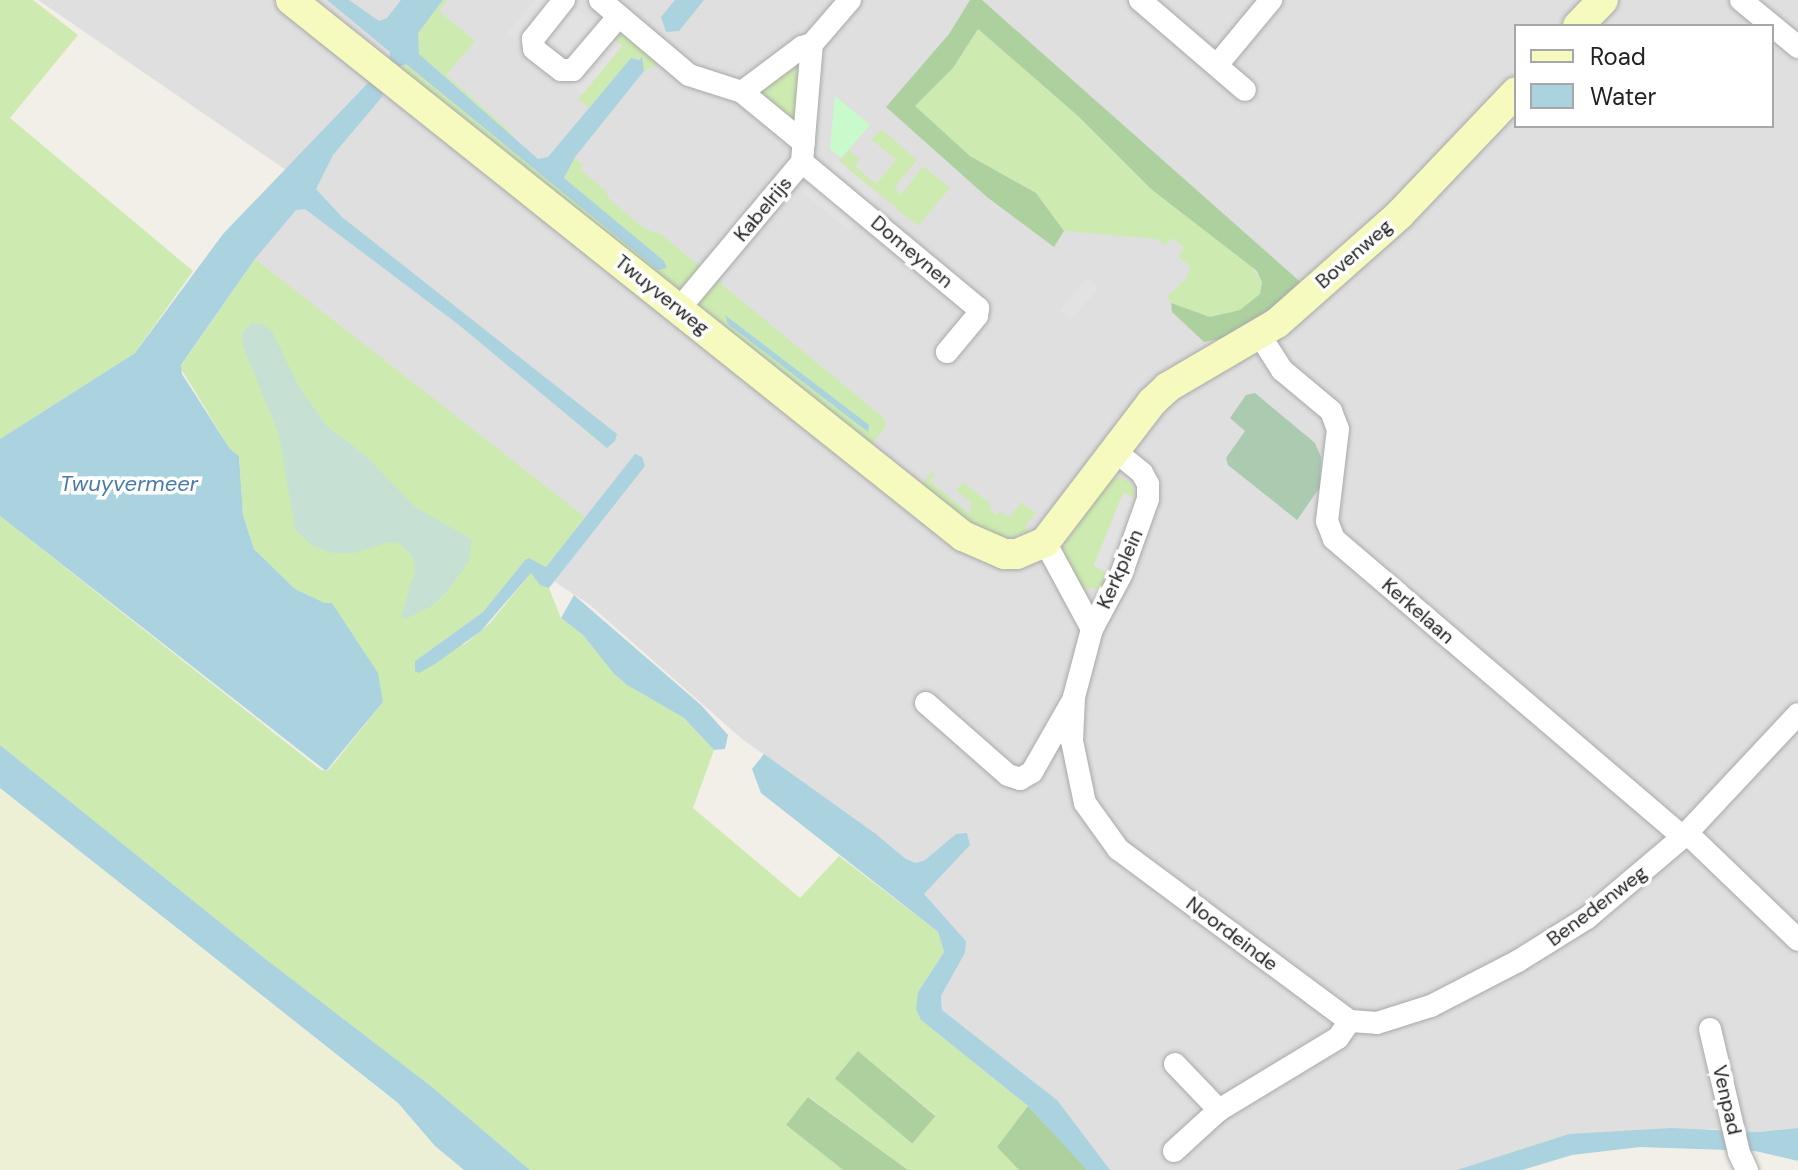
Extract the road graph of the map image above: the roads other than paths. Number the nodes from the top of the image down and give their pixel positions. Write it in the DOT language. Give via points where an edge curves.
graph roads {
  1 [pos="291,0"];
  2 [pos="564,0"];
  3 [pos="600,0"];
  4 [pos="850,0"];
  5 [pos="1140,0"];
  6 [pos="1271,0"];
  7 [pos="1603,0"];
  8 [pos="1741,0"];
  9 [pos="619,16"];
  10 [pos="1580,24"];
  11 [pos="1770,24"];
  12 [pos="1774,27"];
  13 [pos="812,44"];
  14 [pos="1798,47"];
  15 [pos="1217,65"];
  16 [pos="1245,90"];
  17 [pos="742,92"];
  18 [pos="1514,94"];
  19 [pos="803,153"];
  20 [pos="679,309"];
  21 [pos="1259,334"];
  22 [pos="947,352"];
  23 [pos="1115,451"];
  24 [pos="1045,542"];
  25 [pos="1092,629"];
  26 [pos="1074,697"];
  27 [pos="926,703"];
  28 [pos="1798,714"];
  29 [pos="1685,835"];
  30 [pos="1798,940"];
  31 [pos="1350,1021"];
  32 [pos="1710,1029"];
  33 [pos="1175,1064"];
  34 [pos="1219,1110"];
  35 [pos="1174,1151"];
  36 [pos="1743,1162"];
  1 -- 20 [label="street, Twuyverweg"];
  2 -- 9 [label="street" via="533,39 534,49 561,70 573,70"];
  3 -- 9 [label="street"];
  4 -- 13 [label="street"];
  5 -- 15 [label="street"];
  6 -- 15 [label="street"];
  7 -- 10 [label="street"];
  8 -- 11 [label="street"];
  9 -- 17 [label="street" via="689,75"];
  12 -- 14 [label="street"];
  13 -- 17 [label="street"];
  13 -- 19 [label="street"];
  15 -- 16 [label="street"];
  17 -- 19 [label="street"];
  18 -- 21 [label="street, Bovenweg" via="1400,214"];
  19 -- 20 [label="street, Kabelrijs"];
  19 -- 22 [label="street, Domeynen" via="978,308"];
  20 -- 24 [label="street, Twuyverweg" via="975,544 1017,554"];
  21 -- 23 [label="street, Bovenweg" via="1168,387"];
  21 -- 29 [label="street, Kerkelaan" via="1282,370 1331,411 1338,429 1327,521 1334,539"];
  23 -- 24 [label="street"];
  23 -- 25 [label="street, Kerkplein" via="1142,473 1148,499 1121,575"];
  24 -- 25 [label="street, Kerkplein"];
  25 -- 26 [label="street, Noordeinde"];
  26 -- 27 [label="street, Noordeinde" via="1032,772 1020,779 1008,775"];
  26 -- 31 [label="street, Noordeinde" via="1072,741 1078,781 1103,832 1118,849"];
  28 -- 29 [label="street, Benedenweg"];
  29 -- 30 [label="street, Kerkelaan"];
  29 -- 31 [label="street, Benedenweg" via="1610,900 1518,961 1431,1006 1377,1023"];
  31 -- 34 [label="street" via="1338,1038"];
  32 -- 36 [label="street, Venpad"];
  33 -- 34 [label="street"];
  34 -- 35 [label="street"];
}
